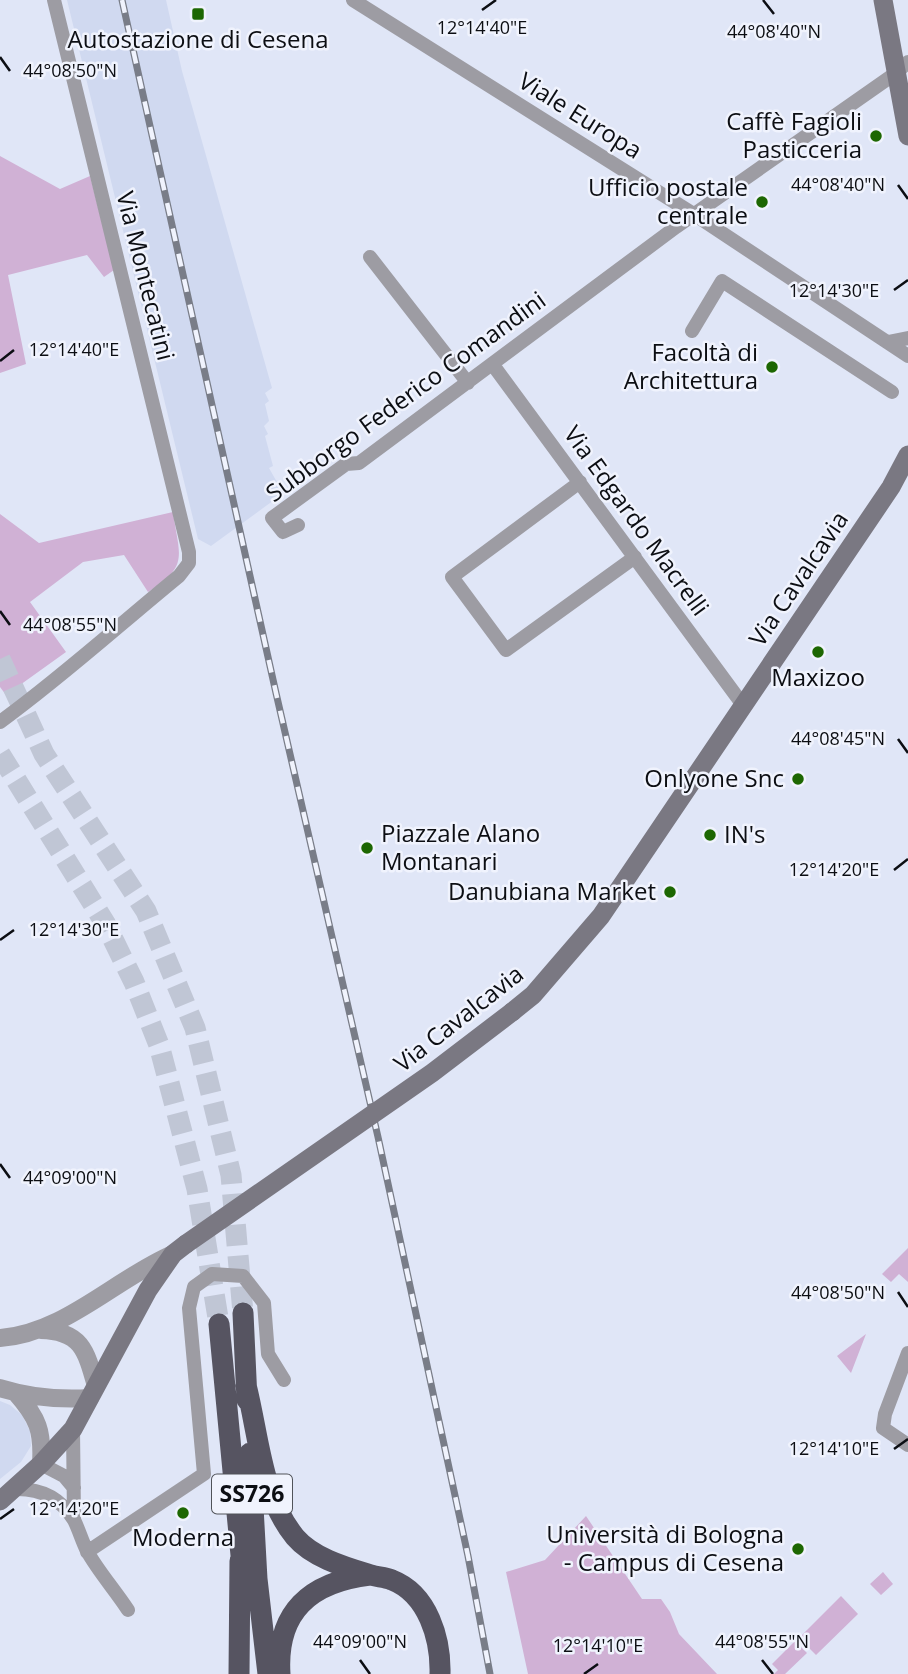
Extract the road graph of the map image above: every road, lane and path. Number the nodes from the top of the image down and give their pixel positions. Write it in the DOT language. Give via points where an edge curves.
graph roads {
  1 [pos="54,0"];
  2 [pos="353,0"];
  3 [pos="883,0"];
  4 [pos="902,67"];
  5 [pos="908,136"];
  6 [pos="695,215"];
  7 [pos="370,257"];
  8 [pos="692,331"];
  9 [pos="908,338"];
  10 [pos="888,342"];
  11 [pos="908,356"];
  12 [pos="493,365"];
  13 [pos="468,383"];
  14 [pos="892,392"];
  15 [pos="908,455"];
  16 [pos="908,470"];
  17 [pos="580,482"];
  18 [pos="891,487"];
  19 [pos="298,525"];
  20 [pos="635,557"];
  21 [pos="743,705"];
  22 [pos="0,722"];
  23 [pos="179,1249"];
  24 [pos="243,1314"];
  25 [pos="219,1324"];
  26 [pos="37,1330"];
  27 [pos="0,1338"];
  28 [pos="908,1353"];
  29 [pos="284,1380"];
  30 [pos="246,1385"];
  31 [pos="8,1391"];
  32 [pos="93,1392"];
  33 [pos="73,1429"];
  34 [pos="908,1445"];
  35 [pos="41,1464"];
  36 [pos="74,1488"];
  37 [pos="7,1495"];
  38 [pos="74,1519"];
  39 [pos="240,1545"];
  40 [pos="88,1552"];
  41 [pos="372,1575"];
  42 [pos="128,1610"];
  43 [pos="239,1674"];
  44 [pos="253,1674"];
  45 [pos="268,1674"];
  46 [pos="280,1674"];
  47 [pos="440,1674"];
  1 -- 22 [label="street, Via Montecatini" via="190,563 83,658"];
  2 -- 6 [label="street, Viale Europa"];
  3 -- 4 [label="main road"];
  4 -- 5 [label="main road"];
  4 -- 6 [label="street, Subborgo Federico Comandini"];
  6 -- 10 [label="street, Viale Europa"];
  6 -- 12 [label="street, Subborgo Federico Comandini"];
  7 -- 13 [label="street"];
  8 -- 14 [label="street" via="722,281"];
  9 -- 10 [label="street"];
  10 -- 11 [label="street, Viale Europa"];
  12 -- 13 [label="street, Subborgo Federico Comandini"];
  12 -- 17 [label="street, Via Edgardo Macrelli"];
  13 -- 19 [label="street, Subborgo Federico Comandini" via="359,463 346,464 272,518 283,532"];
  15 -- 18 [label="main road, Via Cavalcavia"];
  16 -- 18 [label="street, Via Cavalcavia"];
  17 -- 20 [label="street, Via Edgardo Macrelli"];
  17 -- 20 [label="street" via="452,577 460,588 506,650"];
  18 -- 21 [label="main road, Via Cavalcavia"];
  20 -- 21 [label="street, Via Edgardo Macrelli"];
  21 -- 23 [label="main road, Via Cavalcavia, bridge" via="601,916 533,995 432,1073"];
  23 -- 26 [label="street, Via Cavalcavia"];
  23 -- 32 [label="main road" via="148,1290"];
  24 -- 30 [label="highway, SS726"];
  25 -- 39 [label="highway, SS726"];
  26 -- 27 [label="street, Via Cavalcavia"];
  26 -- 32 [label="street, Via Cavalcavia" via="69,1334 82,1347 90,1364"];
  28 -- 34 [label="street" via="883,1428"];
  29 -- 40 [label="street" via="268,1354 264,1303 243,1276 212,1274 194,1287 189,1308 204,1474"];
  30 -- 41 [label="highway" via="278,1513 311,1551"];
  30 -- 45 [label="highway, SS726" via="257,1579"];
  31 -- 32 [label="street" via="67,1399"];
  31 -- 35 [label="street" via="32,1411 40,1429"];
  32 -- 33 [label="main road"];
  33 -- 35 [label="main road"];
  33 -- 36 [label="street"];
  35 -- 36 [label="street" via="64,1476"];
  35 -- 37 [label="main road"];
  36 -- 38 [label="street"];
  37 -- 38 [label="street" via="31,1488 45,1493"];
  38 -- 40 [label="street"];
  39 -- 43 [label="highway"];
  39 -- 44 [label="highway, SS726"];
  40 -- 42 [label="street"];
  41 -- 46 [label="highway" via="334,1582 304,1601 288,1619 280,1645"];
  41 -- 47 [label="highway" via="393,1580 420,1602 433,1624 441,1655"];
}
